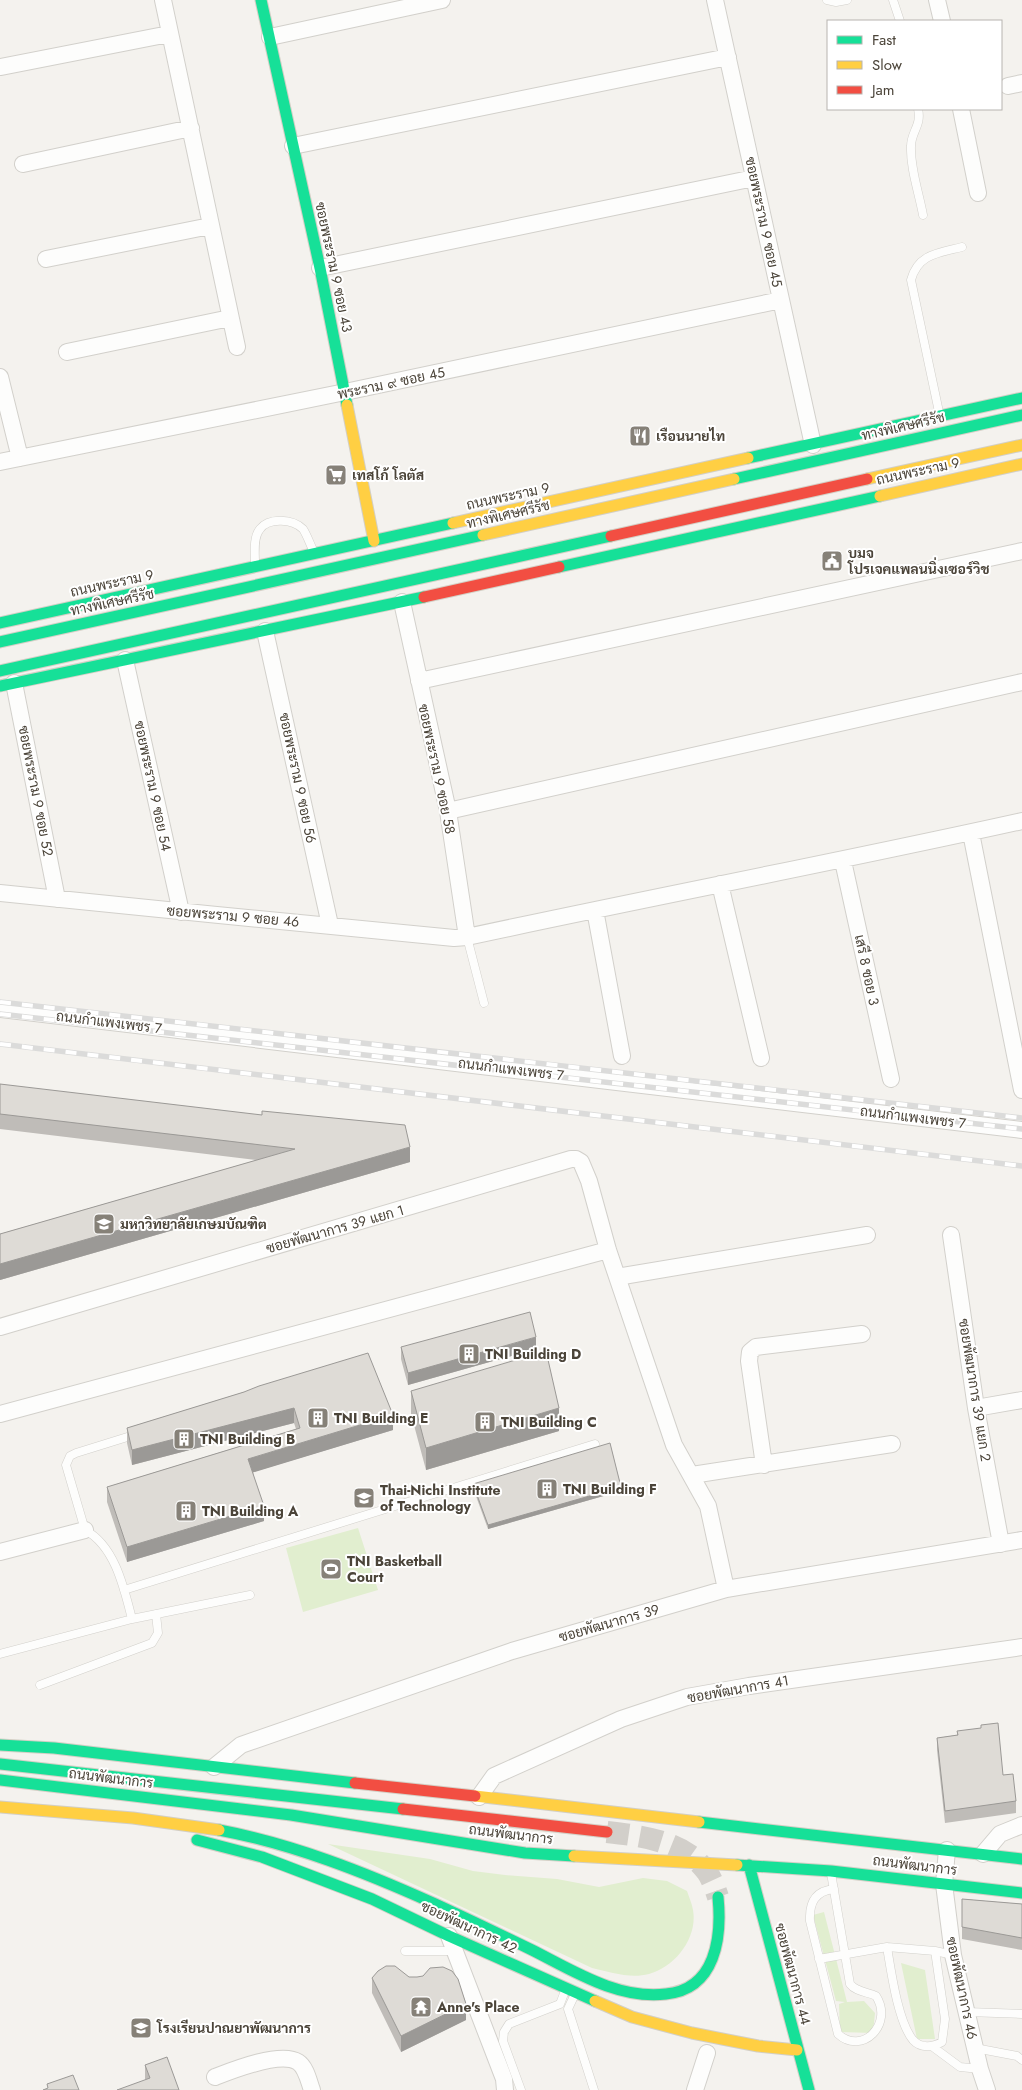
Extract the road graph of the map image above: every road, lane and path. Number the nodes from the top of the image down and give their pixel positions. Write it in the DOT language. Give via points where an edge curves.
graph roads {
  1 [pos="163,0"];
  2 [pos="261,0"];
  3 [pos="442,0"];
  4 [pos="715,0"];
  5 [pos="827,0"];
  6 [pos="848,0"];
  7 [pos="893,0"];
  8 [pos="938,0"];
  9 [pos="900,20"];
  10 [pos="942,20"];
  11 [pos="170,34"];
  12 [pos="270,37"];
  13 [pos="728,57"];
  14 [pos="2,67"];
  15 [pos="918,110"];
  16 [pos="961,110"];
  17 [pos="191,128"];
  18 [pos="293,146"];
  19 [pos="23,164"];
  20 [pos="754,178"];
  21 [pos="978,193"];
  22 [pos="923,215"];
  23 [pos="210,226"];
  24 [pos="962,247"];
  25 [pos="46,259"];
  26 [pos="320,268"];
  27 [pos="781,300"];
  28 [pos="230,318"];
  29 [pos="237,347"];
  30 [pos="67,352"];
  31 [pos="0,378"];
  32 [pos="345,392"];
  33 [pos="1022,398"];
  34 [pos="1022,415"];
  35 [pos="940,417"];
  36 [pos="813,445"];
  37 [pos="1022,446"];
  38 [pos="20,458"];
  39 [pos="0,462"];
  40 [pos="1022,464"];
  41 [pos="374,541"];
  42 [pos="1022,552"];
  43 [pos="315,554"];
  44 [pos="254,568"];
  45 [pos="402,602"];
  46 [pos="0,623"];
  47 [pos="265,631"];
  48 [pos="0,642"];
  49 [pos="125,660"];
  50 [pos="0,671"];
  51 [pos="419,681"];
  52 [pos="1022,682"];
  53 [pos="7,685"];
  54 [pos="448,811"];
  55 [pos="1022,821"];
  56 [pos="971,832"];
  57 [pos="843,861"];
  58 [pos="720,884"];
  59 [pos="0,892"];
  60 [pos="57,899"];
  61 [pos="595,910"];
  62 [pos="181,912"];
  63 [pos="330,925"];
  64 [pos="467,937"];
  65 [pos="484,1003"];
  66 [pos="0,1009"];
  67 [pos="622,1056"];
  68 [pos="761,1058"];
  69 [pos="891,1079"];
  70 [pos="1022,1090"];
  71 [pos="1022,1130"];
  72 [pos="867,1235"];
  73 [pos="951,1235"];
  74 [pos="608,1250"];
  75 [pos="617,1278"];
  76 [pos="0,1328"];
  77 [pos="862,1334"];
  78 [pos="1022,1400"];
  79 [pos="976,1408"];
  80 [pos="0,1414"];
  81 [pos="141,1432"];
  82 [pos="595,1444"];
  83 [pos="892,1444"];
  84 [pos="764,1465"];
  85 [pos="692,1475"];
  86 [pos="84,1530"];
  87 [pos="1022,1540"];
  88 [pos="1001,1544"];
  89 [pos="0,1552"];
  90 [pos="726,1589"];
  91 [pos="124,1590"];
  92 [pos="250,1594"];
  93 [pos="156,1614"];
  94 [pos="132,1619"];
  95 [pos="1022,1647"];
  96 [pos="0,1654"];
  97 [pos="40,1686"];
  98 [pos="0,1745"];
  99 [pos="0,1764"];
  100 [pos="214,1767"];
  101 [pos="0,1780"];
  102 [pos="479,1797"];
  103 [pos="0,1807"];
  104 [pos="131,1818"];
  105 [pos="1022,1825"];
  106 [pos="607,1832"];
  107 [pos="947,1850"];
  108 [pos="983,1854"];
  109 [pos="1022,1859"];
  110 [pos="748,1866"];
  111 [pos="831,1871"];
  112 [pos="944,1884"];
  113 [pos="834,1888"];
  114 [pos="1022,1893"];
  115 [pos="718,1897"];
  116 [pos="452,1943"];
  117 [pos="886,1947"];
  118 [pos="405,1951"];
  119 [pos="935,1951"];
  120 [pos="844,1955"];
  121 [pos="953,1955"];
  122 [pos="819,1959"];
  123 [pos="571,1990"];
  124 [pos="557,2006"];
  125 [pos="568,2009"];
  126 [pos="967,2012"];
  127 [pos="1022,2014"];
  128 [pos="933,2047"];
  129 [pos="975,2048"];
  130 [pos="797,2050"];
  131 [pos="707,2053"];
  132 [pos="1022,2060"];
  133 [pos="980,2068"];
  134 [pos="215,2078"];
  135 [pos="312,2090"];
  136 [pos="505,2090"];
  137 [pos="521,2090"];
  138 [pos="594,2090"];
  139 [pos="695,2090"];
  140 [pos="809,2090"];
  141 [pos="987,2090"];
  1 -- 11 [label="street"];
  2 -- 12 [label="main road, ซอยพระราม 9 ซอย 43"];
  3 -- 12 [label="street"];
  4 -- 13 [label="street, ซอยพระราม 9 ซอย 45"];
  5 -- 6 [label="lane"];
  7 -- 9 [label="lane"];
  8 -- 10 [label="street"];
  11 -- 14 [label="street"];
  11 -- 17 [label="street"];
  12 -- 18 [label="main road, ซอยพระราม 9 ซอย 43"];
  13 -- 18 [label="street"];
  13 -- 20 [label="street, ซอยพระราม 9 ซอย 45"];
  15 -- 22 [label="lane" via="919,124 910,144"];
  16 -- 21 [label="street"];
  17 -- 19 [label="street"];
  17 -- 23 [label="street"];
  18 -- 26 [label="main road, ซอยพระราม 9 ซอย 43"];
  20 -- 26 [label="street"];
  20 -- 27 [label="street, ซอยพระราม 9 ซอย 45"];
  23 -- 25 [label="street"];
  23 -- 28 [label="street"];
  24 -- 35 [label="lane" via="924,259 914,270 911,280"];
  26 -- 32 [label="main road, ซอยพระราม 9 ซอย 43"];
  27 -- 32 [label="street, พระราม ๙ ซอย 45"];
  27 -- 36 [label="street, ซอยพระราม 9 ซอย 45"];
  28 -- 29 [label="street"];
  28 -- 30 [label="street"];
  31 -- 38 [label="street"];
  32 -- 38 [label="street, พระราม ๙ ซอย 45"];
  32 -- 41 [label="main road, ซอยพระราม 9 ซอย 43"];
  33 -- 35 [label="main road, ถนนพระราม 9"];
  34 -- 48 [label="main road, ทางพิเศษศรีรัช"];
  35 -- 36 [label="main road, ถนนพระราม 9"];
  36 -- 41 [label="main road, ถนนพระราม 9"];
  37 -- 50 [label="main road"];
  38 -- 39 [label="street, พระราม ๙ ซอย 45"];
  40 -- 45 [label="main road, ถนนพระราม 9"];
  41 -- 43 [label="main road, ถนนพระราม 9"];
  42 -- 51 [label="street"];
  43 -- 44 [label="main road, ถนนพระราม 9"];
  43 -- 44 [label="lane" via="297,524 272,521 260,528"];
  44 -- 46 [label="main road, ถนนพระราม 9"];
  45 -- 47 [label="main road, ถนนพระราม 9"];
  45 -- 51 [label="street, ซอยพระราม 9 ซอย 58"];
  47 -- 49 [label="main road, ถนนพระราม 9"];
  47 -- 63 [label="street, ซอยพระราม 9 ซอย 56"];
  49 -- 53 [label="main road, ถนนพระราม 9"];
  49 -- 62 [label="street, ซอยพระราม 9 ซอย 54"];
  51 -- 54 [label="street, ซอยพระราม 9 ซอย 58"];
  52 -- 54 [label="street"];
  53 -- 60 [label="street, ซอยพระราม 9 ซอย 52"];
  54 -- 64 [label="street, ซอยพระราม 9 ซอย 58"];
  55 -- 56 [label="street, ซอยพระราม 9 ซอย 46"];
  56 -- 57 [label="street, ซอยพระราม 9 ซอย 46"];
  56 -- 70 [label="street"];
  57 -- 58 [label="street, ซอยพระราม 9 ซอย 46"];
  57 -- 69 [label="street, เสรี 8 ซอย 3"];
  58 -- 61 [label="street, ซอยพระราม 9 ซอย 46"];
  58 -- 68 [label="street"];
  59 -- 60 [label="street, ซอยพระราม 9 ซอย 46"];
  60 -- 62 [label="street, ซอยพระราม 9 ซอย 46"];
  61 -- 64 [label="street, ซอยพระราม 9 ซอย 46"];
  61 -- 67 [label="street"];
  62 -- 63 [label="street, ซอยพระราม 9 ซอย 46"];
  63 -- 64 [label="street, ซอยพระราม 9 ซอย 46" via="449,938"];
  64 -- 65 [label="lane"];
  66 -- 71 [label="street, ถนนกำแพงเพชร 7"];
  72 -- 75 [label="street"];
  73 -- 79 [label="street, ซอยพัฒนาการ 39 แยก 2"];
  74 -- 75 [label="street, ซอยพัฒนาการ 39 แยก 1"];
  74 -- 76 [label="street, ซอยพัฒนาการ 39 แยก 1" via="589,1180 581,1162 571,1159"];
  74 -- 80 [label="street"];
  75 -- 85 [label="street, ซอยพัฒนาการ 39 แยก 1" via="674,1445"];
  77 -- 84 [label="street" via="756,1347 750,1352"];
  78 -- 79 [label="street"];
  79 -- 88 [label="street, ซอยพัฒนาการ 39 แยก 2"];
  81 -- 86 [label="lane" via="76,1453 67,1460 66,1470"];
  82 -- 91 [label="lane"];
  83 -- 84 [label="street"];
  84 -- 85 [label="street"];
  85 -- 90 [label="street, ซอยพัฒนาการ 39 แยก 1" via="708,1506"];
  86 -- 89 [label="street"];
  86 -- 91 [label="lane" via="97,1536 108,1551"];
  87 -- 88 [label="street, ซอยพัฒนาการ 39"];
  88 -- 90 [label="street, ซอยพัฒนาการ 39"];
  90 -- 100 [label="street, ซอยพัฒนาการ 39" via="512,1651 241,1746"];
  91 -- 94 [label="lane"];
  92 -- 93 [label="lane"];
  93 -- 94 [label="lane"];
  93 -- 97 [label="lane" via="158,1632 152,1643"];
  94 -- 96 [label="lane"];
  95 -- 102 [label="street, ซอยพัฒนาการ 41" via="687,1697 621,1719 494,1776"];
  98 -- 100 [label="main road, ถนนพัฒนาการ" via="54,1748"];
  99 -- 106 [label="main road"];
  100 -- 102 [label="main road, ถนนพัฒนาการ"];
  101 -- 110 [label="main road, ถนนพัฒนาการ" via="291,1815 524,1853"];
  102 -- 107 [label="main road, ถนนพัฒนาการ"];
  103 -- 104 [label="main road"];
  104 -- 115 [label="main road" via="230,1832 311,1854 390,1884 595,1981 646,1995 671,1994 690,1988 712,1964 720,1933"];
  104 -- 116 [label="main road, ซอยพัฒนาการ 42" via="271,1861 372,1899"];
  105 -- 108 [label="street" via="1000,1834"];
  107 -- 108 [label="main road, ถนนพัฒนาการ"];
  107 -- 112 [label="street, ซอยพัฒนาการ 46"];
  108 -- 109 [label="main road, ถนนพัฒนาการ"];
  110 -- 111 [label="main road, ถนนพัฒนาการ"];
  110 -- 130 [label="main road, ซอยพัฒนาการ 44"];
  111 -- 112 [label="main road, ถนนพัฒนาการ"];
  111 -- 113 [label="lane"];
  112 -- 114 [label="main road, ถนนพัฒนาการ"];
  112 -- 121 [label="street, ซอยพัฒนาการ 46"];
  113 -- 120 [label="lane"];
  113 -- 122 [label="lane" via="823,1890 811,1902 810,1921"];
  116 -- 118 [label="lane"];
  116 -- 123 [label="main road, ซอยพัฒนาการ 42"];
  116 -- 136 [label="street" via="504,2079"];
  117 -- 119 [label="lane"];
  117 -- 120 [label="lane"];
  117 -- 128 [label="lane" via="905,2022 914,2041 924,2047"];
  119 -- 121 [label="lane"];
  119 -- 128 [label="lane" via="946,2019 942,2042"];
  120 -- 122 [label="lane"];
  120 -- 122 [label="lane" via="852,1987 876,1996 882,2011 878,2030 857,2041 843,2039 838,2034"];
  121 -- 126 [label="street, ซอยพัฒนาการ 46"];
  123 -- 124 [label="lane"];
  123 -- 125 [label="lane"];
  123 -- 130 [label="main road, ซอยพัฒนาการ 42" via="632,2017 692,2033"];
  124 -- 125 [label="lane"];
  124 -- 137 [label="lane" via="509,2024 504,2032 503,2041"];
  125 -- 138 [label="lane"];
  126 -- 127 [label="lane"];
  126 -- 129 [label="street, ซอยพัฒนาการ 46"];
  128 -- 133 [label="lane" via="960,2067"];
  129 -- 132 [label="lane" via="1017,2056"];
  129 -- 133 [label="street, ซอยพัฒนาการ 46"];
  130 -- 140 [label="main road, ซอยพัฒนาการ 44"];
  131 -- 139 [label="street"];
  133 -- 141 [label="street, ซอยพัฒนาการ 46"];
  134 -- 135 [label="street" via="246,2064 286,2059 302,2066"];
}
